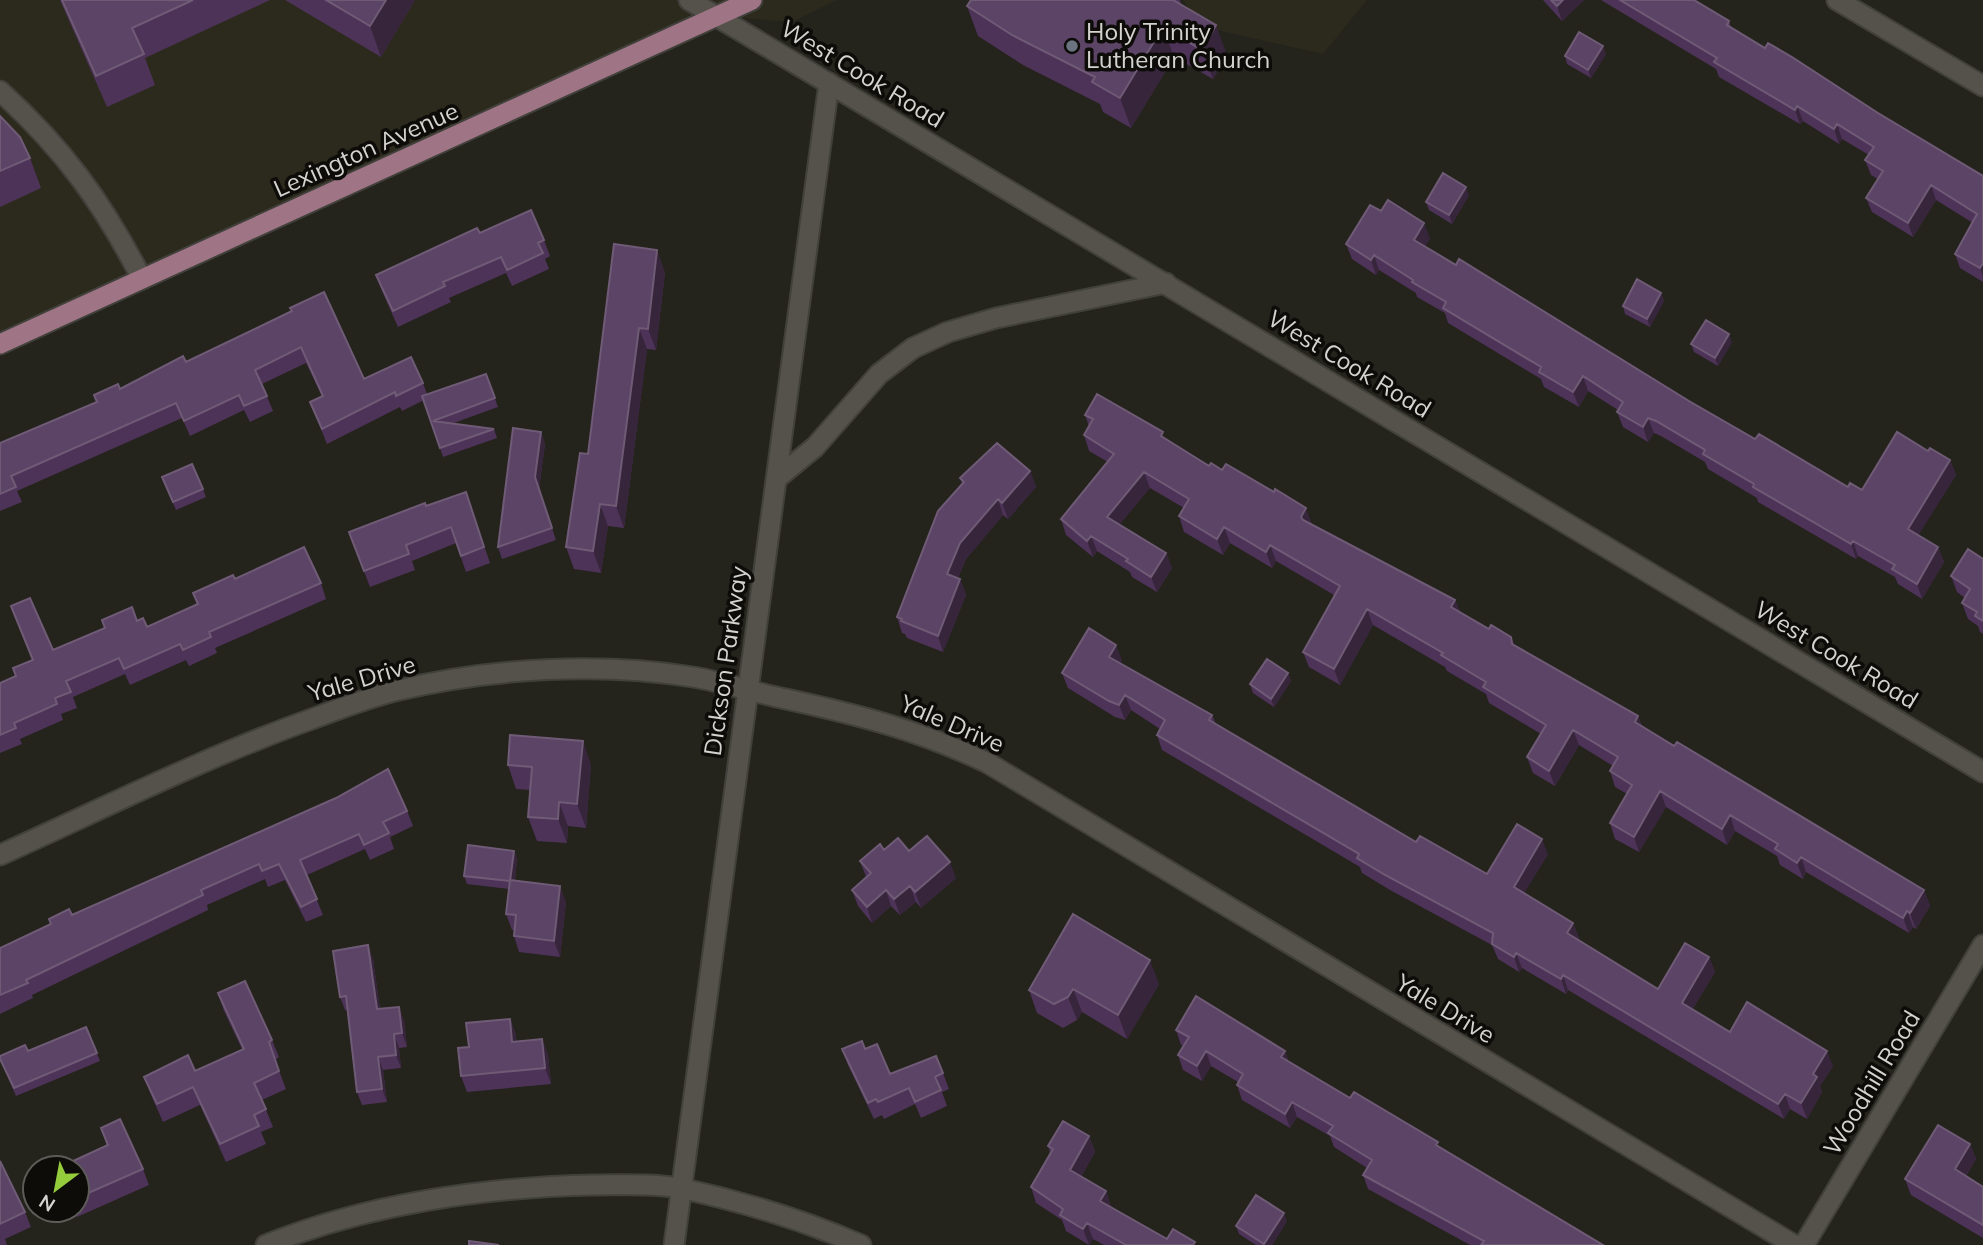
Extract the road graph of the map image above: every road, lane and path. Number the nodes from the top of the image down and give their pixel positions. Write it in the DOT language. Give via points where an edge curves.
graph roads {
  1 [pos="689,0"];
  2 [pos="752,0"];
  3 [pos="1838,0"];
  4 [pos="716,16"];
  5 [pos="829,83"];
  6 [pos="1983,86"];
  7 [pos="0,91"];
  8 [pos="142,279"];
  9 [pos="1166,283"];
  10 [pos="0,344"];
  11 [pos="776,479"];
  12 [pos="747,691"];
  13 [pos="1983,772"];
  14 [pos="0,855"];
  15 [pos="1983,945"];
  16 [pos="682,1189"];
  17 [pos="266,1245"];
  18 [pos="674,1245"];
  19 [pos="861,1245"];
  20 [pos="1794,1245"];
  21 [pos="1804,1245"];
  1 -- 4 [label="street, West Cook Road"];
  2 -- 4 [label="main road, Lexington Avenue"];
  3 -- 6 [label="street"];
  4 -- 5 [label="street, West Cook Road"];
  4 -- 8 [label="main road, Lexington Avenue"];
  5 -- 9 [label="street, West Cook Road"];
  5 -- 11 [label="street, Dickson Parkway"];
  7 -- 8 [label="street" via="59,149 90,188"];
  8 -- 10 [label="main road, Lexington Avenue"];
  9 -- 11 [label="street" via="996,318 913,348 878,374 815,447"];
  9 -- 13 [label="street, West Cook Road"];
  11 -- 12 [label="street, Dickson Parkway"];
  12 -- 14 [label="street, Yale Drive" via="694,677 618,670 502,674 399,690 224,753"];
  12 -- 16 [label="street, Dickson Parkway"];
  12 -- 20 [label="street, Yale Drive" via="881,720 986,762"];
  15 -- 21 [label="street, Woodhill Road"];
  16 -- 17 [label="street" via="624,1185 525,1188 417,1204"];
  16 -- 18 [label="street, Dickson Parkway"];
  16 -- 19 [label="street" via="813,1225"];
}
